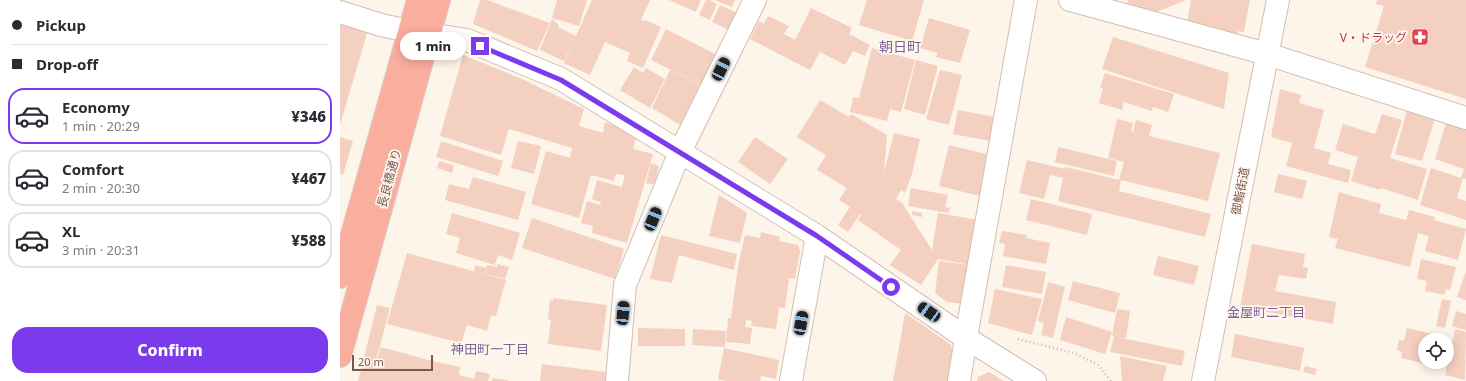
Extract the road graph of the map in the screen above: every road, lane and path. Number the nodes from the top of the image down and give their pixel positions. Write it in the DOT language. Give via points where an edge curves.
graph roads {
  1 [pos="418,0"];
  2 [pos="438,0"];
  3 [pos="755,0"];
  4 [pos="1026,0"];
  5 [pos="1070,0"];
  6 [pos="1278,0"];
  7 [pos="340,12"];
  8 [pos="418,33"];
  9 [pos="1267,54"];
  10 [pos="1466,118"];
  11 [pos="680,152"];
  12 [pos="817,236"];
  13 [pos="340,277"];
  14 [pos="966,338"];
  15 [pos="1013,338"];
  16 [pos="340,356"];
  17 [pos="617,381"];
  18 [pos="791,381"];
  19 [pos="960,381"];
  20 [pos="1035,381"];
  21 [pos="1111,381"];
  22 [pos="1203,381"];
  1 -- 8 [label="highway, 長良橋通り"];
  2 -- 8 [label="highway, 長良橋通り"];
  3 -- 11 [label="street"];
  4 -- 14 [label="street"];
  5 -- 9 [label="street"];
  6 -- 9 [label="street, 御鮨街道"];
  7 -- 8 [label="street"];
  8 -- 11 [label="street" via="467,40 561,80"];
  8 -- 13 [label="highway, 長良橋通り"];
  8 -- 16 [label="highway, 長良橋通り"];
  9 -- 10 [label="street"];
  9 -- 22 [label="street, 御鮨街道"];
  11 -- 12 [label="street"];
  11 -- 17 [label="street" via="625,285"];
  12 -- 14 [label="street"];
  12 -- 18 [label="street"];
  14 -- 19 [label="street"];
  14 -- 20 [label="street"];
  15 -- 21 [label="path" via="1074,353 1098,365"];
}
